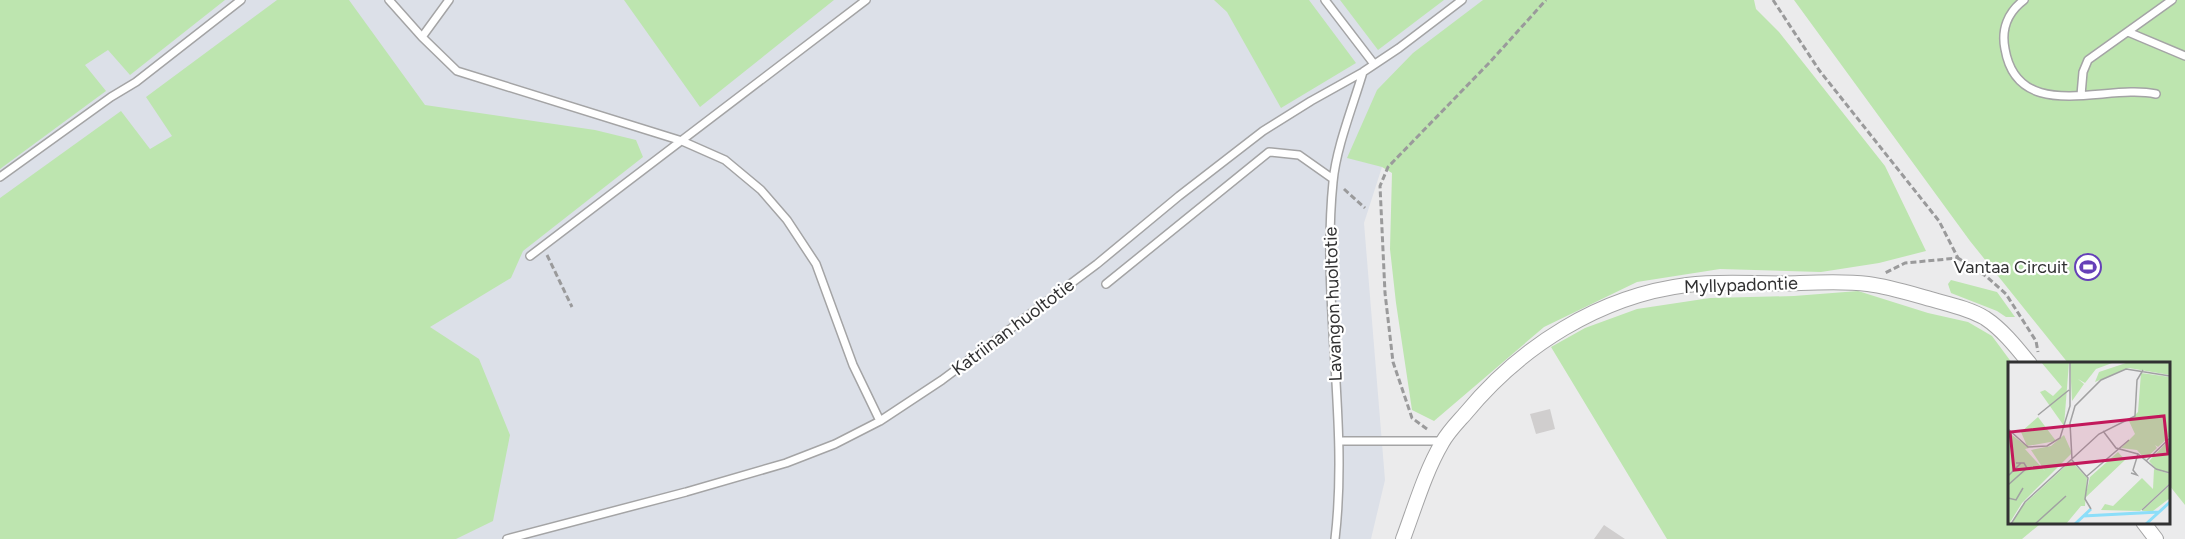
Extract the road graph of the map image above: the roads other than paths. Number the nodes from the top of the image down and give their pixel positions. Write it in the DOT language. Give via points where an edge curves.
graph roads {
  1 [pos="241,0"];
  2 [pos="389,0"];
  3 [pos="449,0"];
  4 [pos="866,0"];
  5 [pos="1325,0"];
  6 [pos="1462,0"];
  7 [pos="2024,0"];
  8 [pos="2172,0"];
  9 [pos="2128,32"];
  10 [pos="422,37"];
  11 [pos="2185,56"];
  12 [pos="1374,64"];
  13 [pos="1363,72"];
  14 [pos="2156,94"];
  15 [pos="2081,95"];
  16 [pos="682,141"];
  17 [pos="0,177"];
  18 [pos="1333,179"];
  19 [pos="530,256"];
  20 [pos="1106,284"];
  21 [pos="2035,360"];
  22 [pos="880,421"];
  23 [pos="1339,441"];
  24 [pos="1443,441"];
  25 [pos="2145,524"];
  26 [pos="507,539"];
  27 [pos="1335,539"];
  28 [pos="1403,539"];
  29 [pos="2156,539"];
  1 -- 17 [label="lane" via="136,82"];
  2 -- 10 [label="lane"];
  3 -- 10 [label="lane"];
  4 -- 16 [label="lane"];
  5 -- 12 [label="lane"];
  6 -- 12 [label="lane, Katriinan huoltotie"];
  7 -- 15 [label="lane" via="2009,15 2004,45 2007,64 2020,82 2032,90 2059,97"];
  8 -- 9 [label="lane"];
  9 -- 11 [label="lane"];
  9 -- 15 [label="lane" via="2088,60"];
  10 -- 16 [label="lane" via="457,71"];
  12 -- 13 [label="lane, Katriinan huoltotie"];
  13 -- 18 [label="lane, Lavangon huoltotie"];
  13 -- 22 [label="lane, Katriinan huoltotie" via="1263,131 1097,264 942,380"];
  14 -- 15 [label="lane" via="2132,91"];
  16 -- 19 [label="lane"];
  16 -- 22 [label="lane" via="725,160 761,190 787,220 816,264 853,365"];
  18 -- 20 [label="lane" via="1299,154 1269,152"];
  18 -- 23 [label="lane, Lavangon huoltotie" via="1330,312"];
  21 -- 24 [label="street, Myllypadontie" via="1986,319 1956,306 1897,290 1836,282 1687,285 1613,304 1563,328 1496,379"];
  22 -- 26 [label="lane, Katriinan huoltotie" via="786,463"];
  23 -- 24 [label="lane"];
  23 -- 27 [label="lane, Lavangon huoltotie"];
  24 -- 28 [label="street, Myllypadontie"];
  25 -- 29 [label="street"];
}
